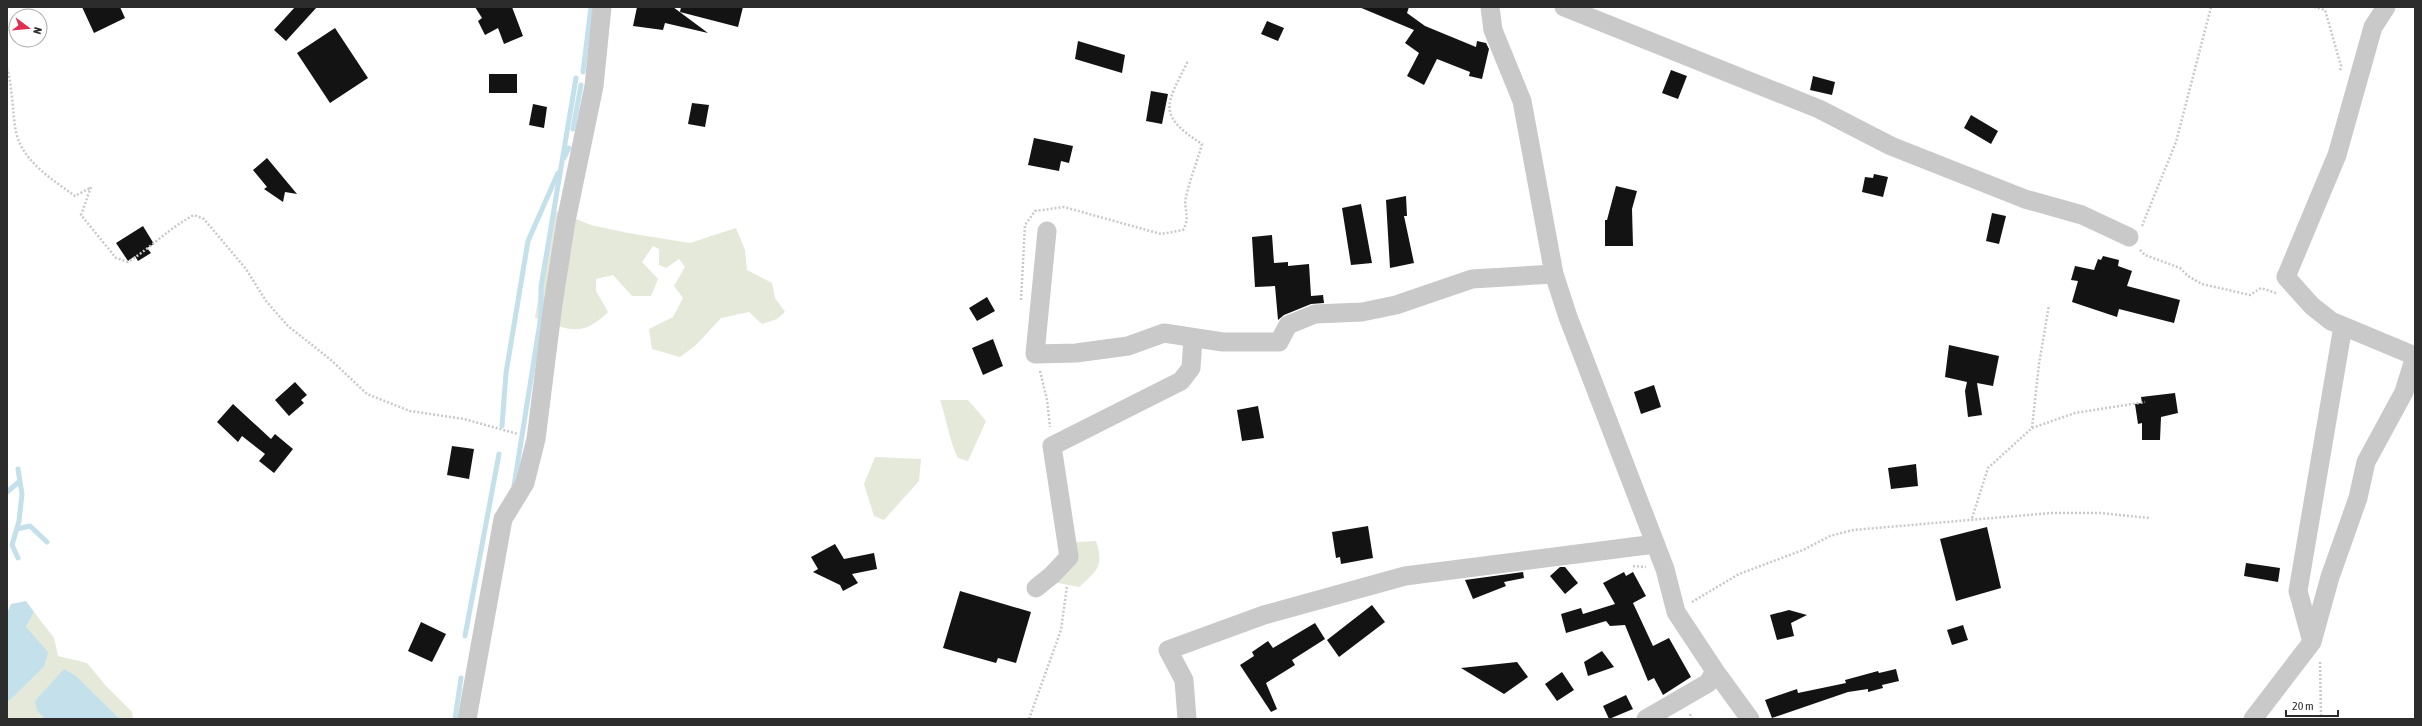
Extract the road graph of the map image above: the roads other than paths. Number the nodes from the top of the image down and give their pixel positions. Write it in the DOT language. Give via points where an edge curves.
graph roads {
  1 [pos="602,7"];
  2 [pos="1490,7"];
  3 [pos="1564,7"];
  4 [pos="2386,7"];
  5 [pos="1047,232"];
  6 [pos="2129,237"];
  7 [pos="1554,274"];
  8 [pos="2343,326"];
  9 [pos="1193,339"];
  10 [pos="2415,356"];
  11 [pos="1655,544"];
  12 [pos="1036,588"];
  13 [pos="2312,642"];
  14 [pos="1715,671"];
  15 [pos="466,719"];
  16 [pos="1186,719"];
  17 [pos="1646,719"];
  18 [pos="1750,719"];
  19 [pos="2253,719"];
  1 -- 15 [label="street" via="594,86 566,221 536,439 525,483 503,519"];
  2 -- 7 [label="street" via="1493,30 1522,101"];
  3 -- 6 [label="street" via="1819,109 1891,146 2025,199 2082,214"];
  4 -- 8 [label="street" via="2373,27 2337,155 2286,277 2312,306 2330,320"];
  5 -- 9 [label="street" via="1035,354 1076,353 1128,346 1164,333"];
  7 -- 9 [label="street" via="1472,279 1396,305 1362,312 1315,314 1288,325 1279,342"];
  7 -- 11 [label="street" via="1606,421"];
  8 -- 10 [label="street"];
  8 -- 13 [label="street" via="2298,591"];
  9 -- 12 [label="street" via="1191,368 1181,381 1052,446 1069,557"];
  10 -- 13 [label="street" via="2404,392 2366,462 2358,498 2330,577"];
  11 -- 14 [label="street" via="1665,568 1676,612"];
  11 -- 16 [label="street" via="1405,576 1264,615 1168,650 1184,680"];
  13 -- 19 [label="street"];
  14 -- 17 [label="street" via="1708,683"];
  14 -- 18 [label="street"];
}
